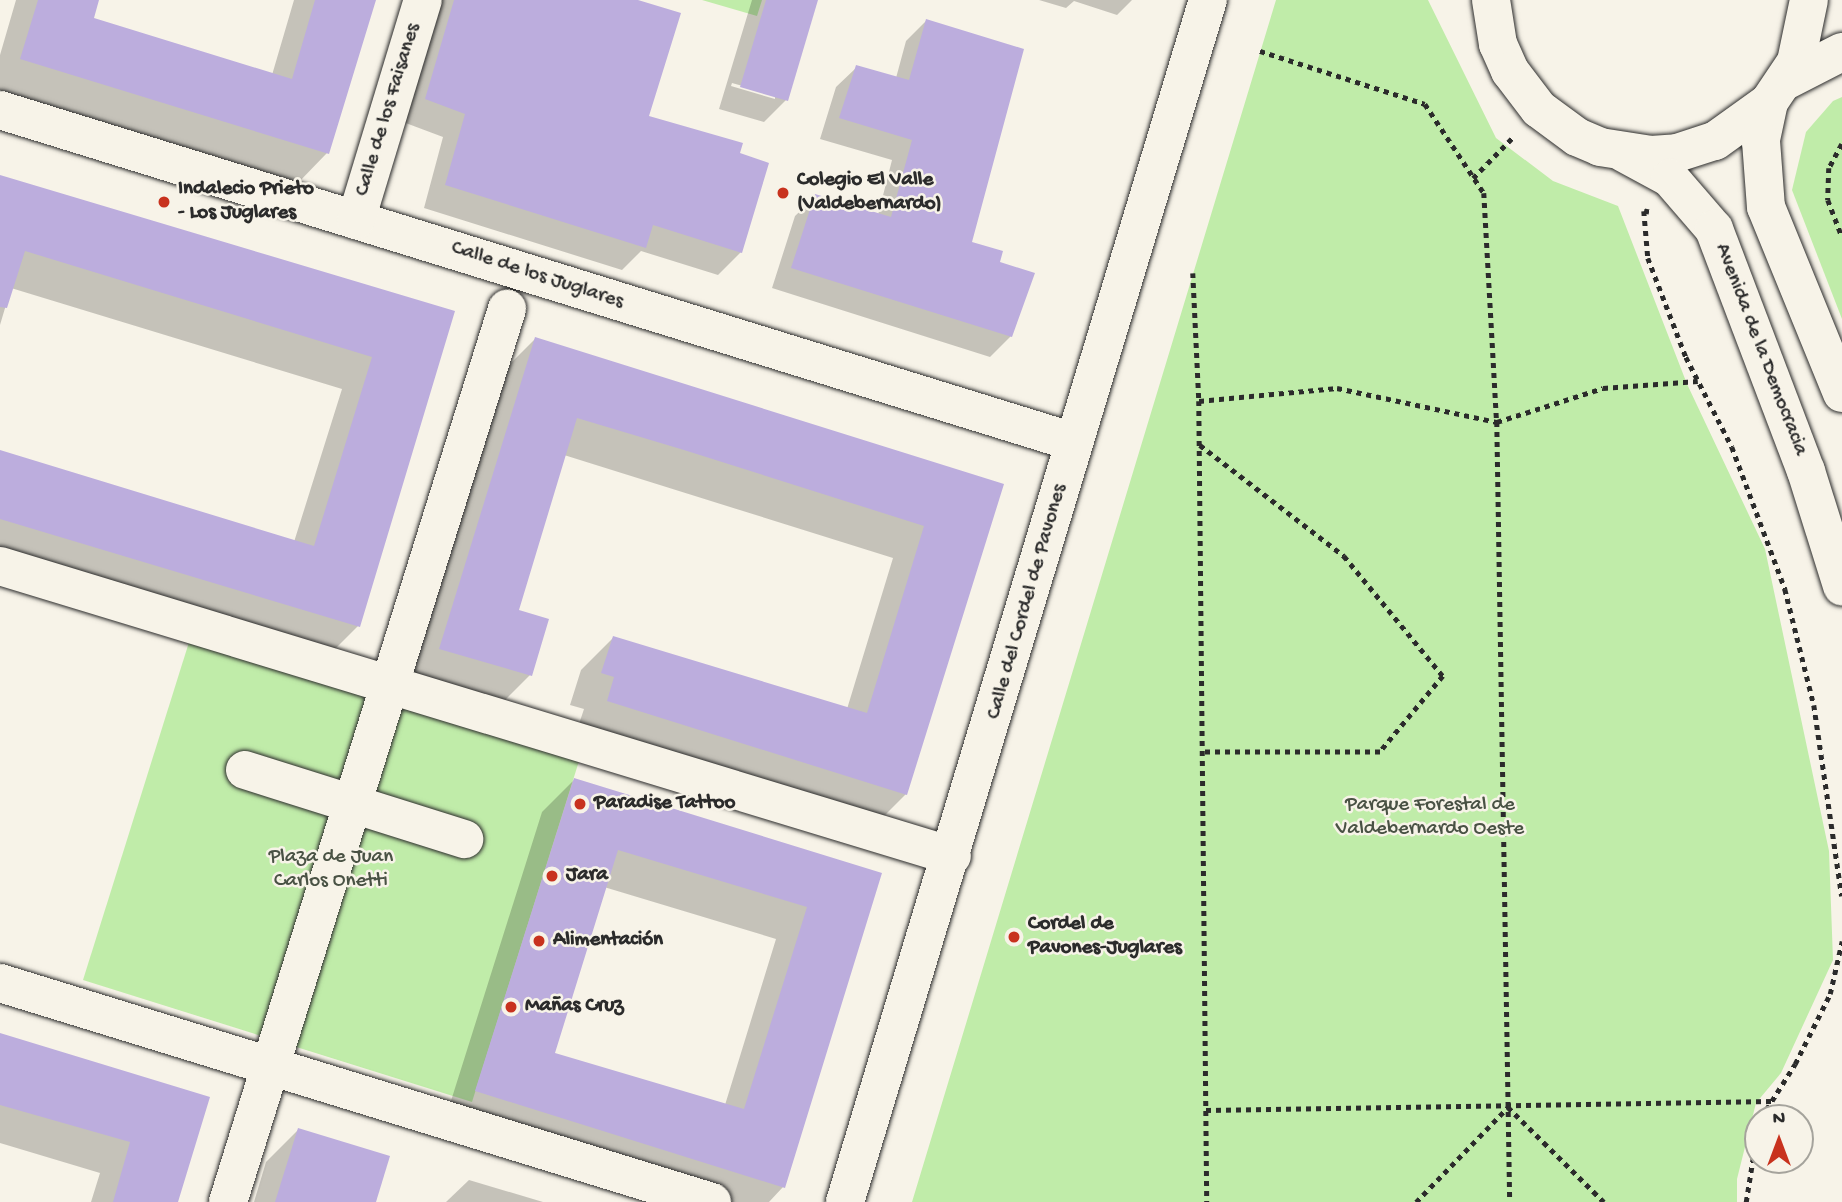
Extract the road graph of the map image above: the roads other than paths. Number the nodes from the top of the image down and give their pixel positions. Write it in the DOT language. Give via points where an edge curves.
graph roads {
  1 [pos="423,0"];
  2 [pos="1208,0"];
  3 [pos="1810,0"];
  4 [pos="1487,7"];
  5 [pos="1842,52"];
  6 [pos="1777,92"];
  7 [pos="0,110"];
  8 [pos="1624,153"];
  9 [pos="356,220"];
  10 [pos="507,309"];
  11 [pos="1842,393"];
  12 [pos="1074,442"];
  13 [pos="0,566"];
  14 [pos="1842,586"];
  15 [pos="392,685"];
  16 [pos="245,770"];
  17 [pos="352,804"];
  18 [pos="464,839"];
  19 [pos="952,856"];
  20 [pos="0,984"];
  21 [pos="269,1066"];
  22 [pos="229,1202"];
  23 [pos="712,1202"];
  24 [pos="845,1202"];
  1 -- 9 [label="street, Calle de los Faisanes"];
  2 -- 12 [label="street, Calle del Cordel de Pavones"];
  3 -- 6 [label="street" via="1803,41"];
  4 -- 8 [label="street" via="1510,71 1539,109 1577,137"];
  5 -- 6 [label="street"];
  6 -- 8 [label="street" via="1727,135 1703,146 1677,153"];
  6 -- 11 [label="street" via="1761,141 1766,207"];
  7 -- 9 [label="street, Calle de los Juglares"];
  8 -- 14 [label="street, Avenida de la Democracia" via="1670,178 1714,229 1805,471"];
  9 -- 12 [label="street, Calle de los Juglares"];
  10 -- 15 [label="street"];
  12 -- 19 [label="street, Calle del Cordel de Pavones"];
  13 -- 15 [label="street"];
  15 -- 17 [label="street"];
  15 -- 19 [label="street"];
  16 -- 17 [label="street"];
  17 -- 18 [label="street"];
  17 -- 21 [label="street"];
  19 -- 24 [label="street, Calle del Cordel de Pavones"];
  20 -- 21 [label="street"];
  21 -- 22 [label="street"];
  21 -- 23 [label="street"];
}
